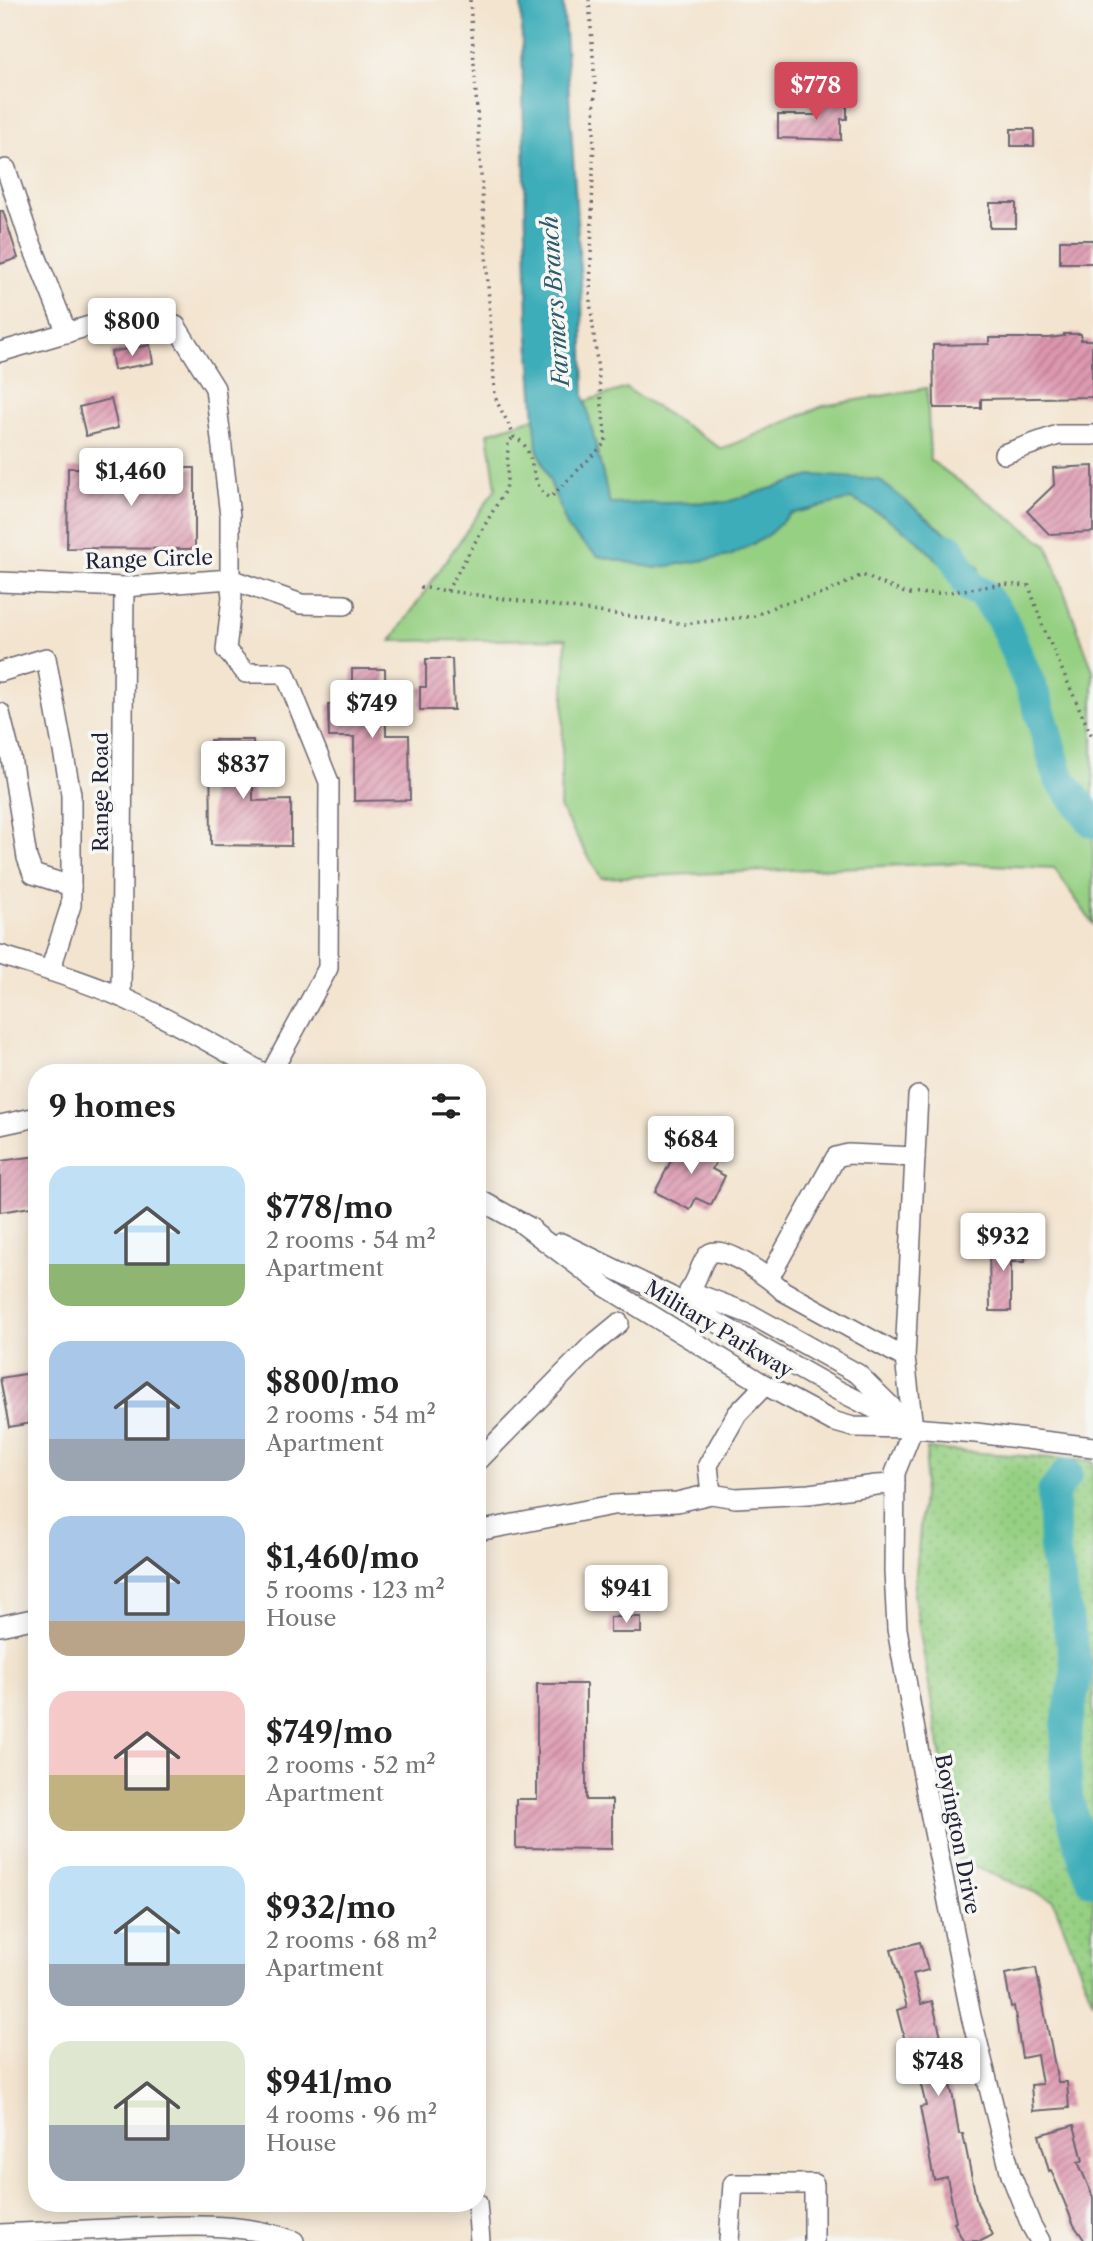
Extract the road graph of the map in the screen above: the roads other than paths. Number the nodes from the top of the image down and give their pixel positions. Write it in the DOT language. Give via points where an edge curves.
graph roads {
  1 [pos="6,169"];
  2 [pos="67,333"];
  3 [pos="0,352"];
  4 [pos="1093,435"];
  5 [pos="1004,454"];
  6 [pos="230,579"];
  7 [pos="0,582"];
  8 [pos="124,587"];
  9 [pos="345,606"];
  10 [pos="0,672"];
  11 [pos="0,713"];
  12 [pos="4,759"];
  13 [pos="71,886"];
  14 [pos="0,955"];
  15 [pos="50,971"];
  16 [pos="121,997"];
  17 [pos="246,1064"];
  18 [pos="276,1064"];
  19 [pos="918,1096"];
  20 [pos="28,1119"];
  21 [pos="0,1125"];
  22 [pos="915,1157"];
  23 [pos="486,1203"];
  24 [pos="521,1223"];
  25 [pos="769,1278"];
  26 [pos="689,1291"];
  27 [pos="620,1323"];
  28 [pos="905,1358"];
  29 [pos="765,1385"];
  30 [pos="913,1428"];
  31 [pos="1093,1447"];
  32 [pos="486,1453"];
  33 [pos="895,1484"];
  34 [pos="711,1494"];
  35 [pos="486,1529"];
  36 [pos="28,1620"];
  37 [pos="0,1626"];
  38 [pos="478,2212"];
  39 [pos="0,2234"];
  40 [pos="82,2236"];
  41 [pos="294,2241"];
  42 [pos="480,2241"];
  43 [pos="729,2241"];
  44 [pos="814,2241"];
  45 [pos="1040,2241"];
  1 -- 2 [label="street"];
  2 -- 3 [label="street, Range Circle"];
  2 -- 6 [label="street, Range Circle" via="127,315 176,326 215,388 230,516"];
  4 -- 5 [label="street" via="1058,435"];
  6 -- 8 [label="street, Range Circle"];
  6 -- 9 [label="street" via="301,604"];
  6 -- 18 [label="street" via="226,650 246,673 285,673 329,782 328,968"];
  7 -- 8 [label="street, Range Circle"];
  8 -- 16 [label="street, Range Road"];
  10 -- 13 [label="street" via="46,658 71,794"];
  11 -- 12 [label="street"];
  12 -- 13 [label="street" via="33,874"];
  13 -- 15 [label="street" via="71,905"];
  14 -- 15 [label="street"];
  15 -- 16 [label="street"];
  16 -- 17 [label="street"];
  19 -- 22 [label="street"];
  20 -- 21 [label="street"];
  22 -- 25 [label="street" via="836,1157"];
  22 -- 28 [label="street"];
  23 -- 24 [label="street, Military Parkway"];
  24 -- 26 [label="street, Military Parkway"];
  24 -- 29 [label="street, Military Parkway" via="606,1287"];
  24 -- 30 [label="street, Military Parkway" via="670,1296"];
  25 -- 26 [label="street" via="723,1251 712,1251"];
  25 -- 28 [label="street" via="783,1291"];
  26 -- 30 [label="street, Military Parkway" via="859,1390"];
  27 -- 32 [label="street" via="591,1346"];
  28 -- 30 [label="street"];
  29 -- 30 [label="street, Military Parkway" via="832,1421 853,1427"];
  29 -- 34 [label="street" via="737,1414 708,1465"];
  30 -- 31 [label="street"];
  30 -- 33 [label="street, Boyington Drive"];
  33 -- 34 [label="street" via="736,1498"];
  33 -- 45 [label="street, Boyington Drive" via="897,1629 926,1792 971,2016 1011,2175"];
  34 -- 35 [label="street" via="613,1505"];
  36 -- 37 [label="street"];
  38 -- 42 [label="street"];
  39 -- 40 [label="street"];
  40 -- 41 [label="street" via="193,2225 237,2227"];
  43 -- 44 [label="street" via="733,2184 814,2184"];
}
